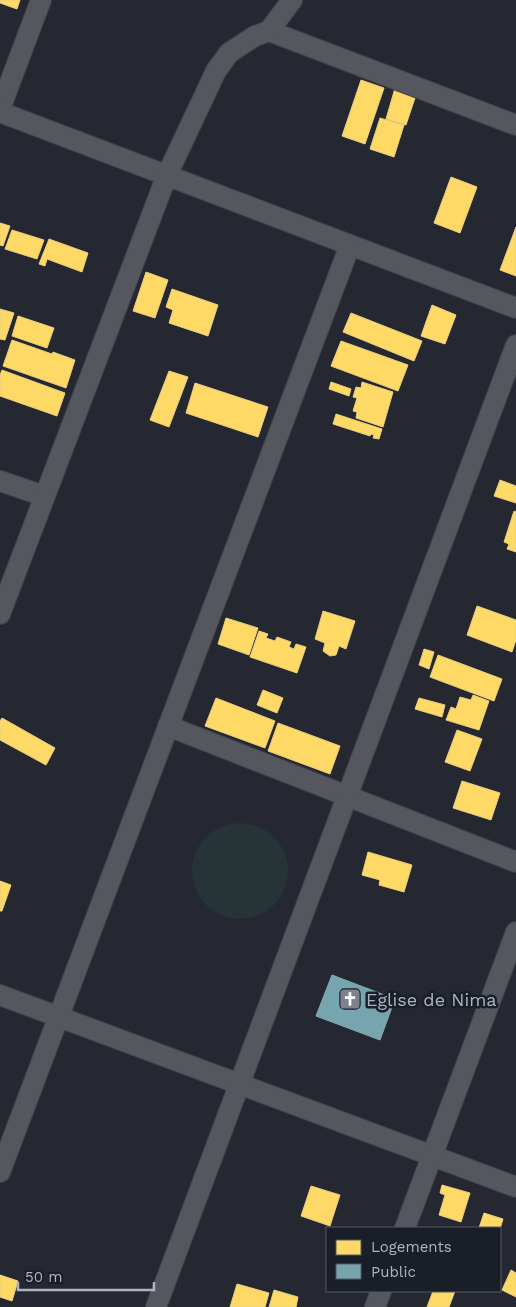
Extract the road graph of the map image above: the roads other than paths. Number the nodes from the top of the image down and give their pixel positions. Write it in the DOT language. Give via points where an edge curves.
graph roads {
  1 [pos="41,0"];
  2 [pos="292,0"];
  3 [pos="268,31"];
  4 [pos="0,110"];
  5 [pos="516,124"];
  6 [pos="167,175"];
  7 [pos="350,244"];
  8 [pos="516,308"];
  9 [pos="516,345"];
  10 [pos="0,481"];
  11 [pos="44,496"];
  12 [pos="0,614"];
  13 [pos="168,726"];
  14 [pos="348,796"];
  15 [pos="516,862"];
  16 [pos="516,932"];
  17 [pos="0,995"];
  18 [pos="58,1017"];
  19 [pos="239,1085"];
  20 [pos="432,1156"];
  21 [pos="0,1172"];
  22 [pos="516,1187"];
  23 [pos="405,1227"];
  24 [pos="381,1292"];
  25 [pos="156,1307"];
  26 [pos="375,1307"];
  1 -- 4 [label="street"];
  2 -- 3 [label="street"];
  3 -- 5 [label="street"];
  3 -- 6 [label="street" via="229,54 216,71"];
  4 -- 6 [label="street"];
  6 -- 7 [label="street"];
  6 -- 11 [label="street"];
  7 -- 8 [label="street"];
  7 -- 13 [label="street"];
  9 -- 14 [label="street"];
  10 -- 11 [label="street"];
  11 -- 12 [label="street"];
  13 -- 14 [label="street"];
  13 -- 18 [label="street"];
  14 -- 15 [label="street"];
  14 -- 19 [label="street"];
  16 -- 20 [label="street"];
  17 -- 18 [label="street"];
  18 -- 19 [label="street"];
  18 -- 21 [label="street"];
  19 -- 20 [label="street"];
  19 -- 25 [label="street"];
  20 -- 22 [label="street"];
  20 -- 23 [label="street"];
  24 -- 26 [label="street"];
}
